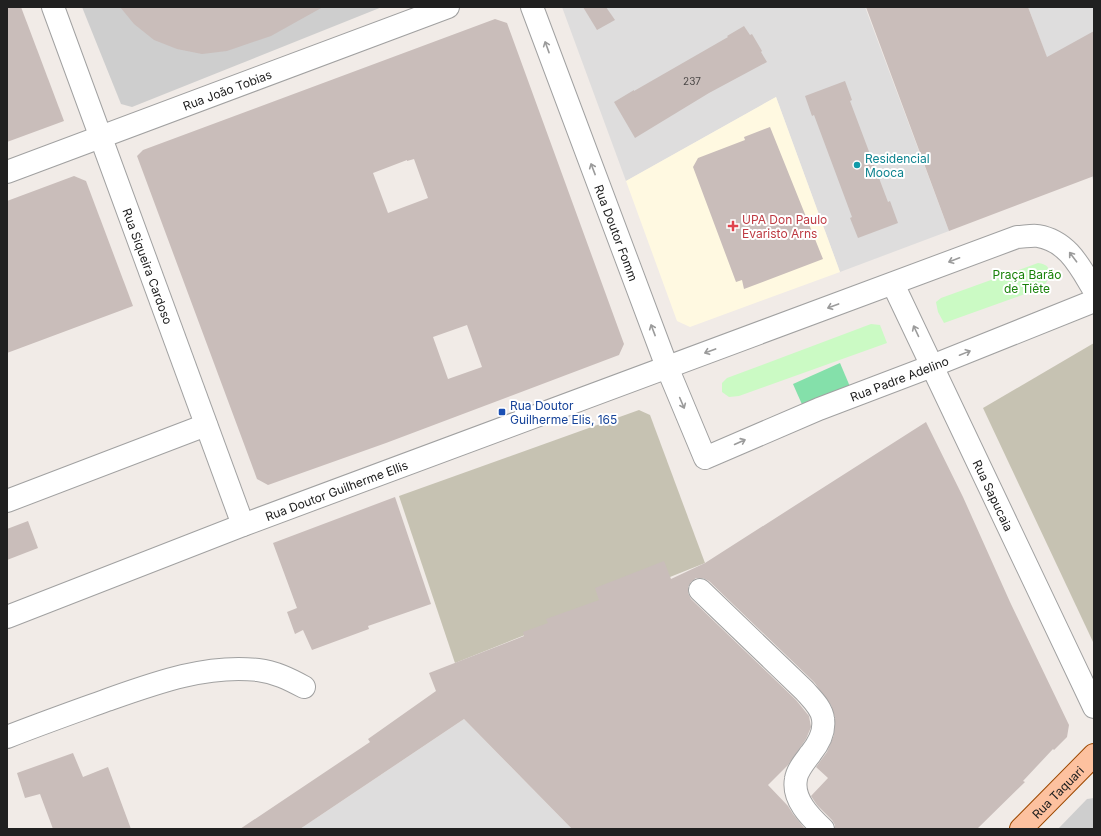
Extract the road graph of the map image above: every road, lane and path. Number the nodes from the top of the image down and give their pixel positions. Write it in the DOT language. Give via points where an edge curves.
graph roads {
  1 [pos="53,7"];
  2 [pos="448,7"];
  3 [pos="532,7"];
  4 [pos="100,136"];
  5 [pos="7,172"];
  6 [pos="893,284"];
  7 [pos="1094,290"];
  8 [pos="1094,301"];
  9 [pos="932,366"];
  10 [pos="667,367"];
  11 [pos="206,425"];
  12 [pos="705,458"];
  13 [pos="7,501"];
  14 [pos="243,525"];
  15 [pos="700,590"];
  16 [pos="7,617"];
  17 [pos="304,687"];
  18 [pos="1094,707"];
  19 [pos="7,737"];
  20 [pos="1094,754"];
  21 [pos="823,829"];
  22 [pos="1021,829"];
  1 -- 4 [label="street, Rua Siqueira Cardoso"];
  2 -- 4 [label="street, Rua João Tobias"];
  10 -- 3 [label="street, Rua Doutor Fomm, one-way"];
  4 -- 5 [label="street, Rua João Tobias"];
  4 -- 11 [label="street, Rua Siqueira Cardoso"];
  7 -- 6 [label="street, one-way" via="1070,252 1054,241 1038,236 1016,237"];
  9 -- 6 [label="street, Rua Sapucaia, one-way"];
  6 -- 10 [label="street, one-way"];
  9 -- 8 [label="street, Rua Padre Adelino, one-way"];
  12 -- 9 [label="street, Rua Padre Adelino, one-way" via="819,409"];
  9 -- 18 [label="street, Rua Sapucaia"];
  10 -- 12 [label="street, Rua Doutor Fomm, one-way"];
  10 -- 14 [label="street, Rua Doutor Guilherme Ellis"];
  11 -- 13 [label="street"];
  11 -- 14 [label="street, Rua Siqueira Cardoso"];
  14 -- 16 [label="street, Rua Doutor Guilherme Ellis"];
  15 -- 21 [label="street" via="817,705 823,718 823,731 818,744 796,779 797,793 802,806"];
  17 -- 19 [label="street" via="284,676 259,670 226,669 189,675 146,686"];
  20 -- 22 [label="main road, Rua Taquari"];
}
